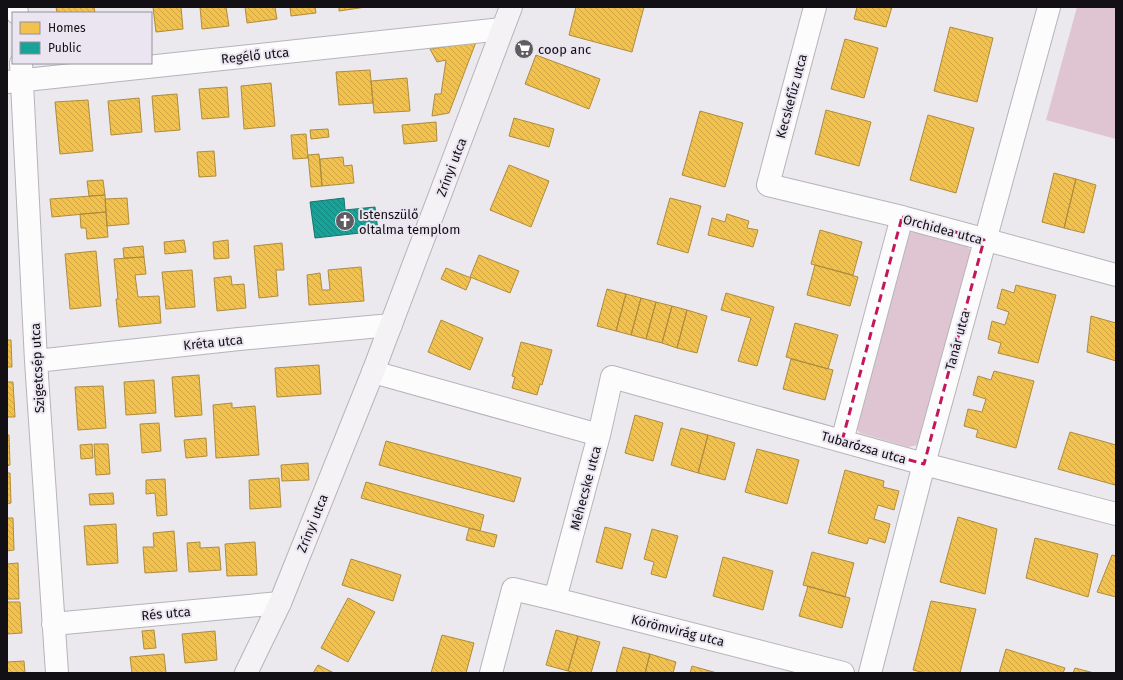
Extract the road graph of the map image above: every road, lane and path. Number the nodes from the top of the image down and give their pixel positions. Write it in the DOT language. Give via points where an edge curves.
graph roads {
  1 [pos="511,7"];
  2 [pos="814,7"];
  3 [pos="1048,7"];
  4 [pos="502,29"];
  5 [pos="152,62"];
  6 [pos="133,64"];
  7 [pos="17,75"];
  8 [pos="768,185"];
  9 [pos="902,218"];
  10 [pos="984,240"];
  11 [pos="1116,275"];
  12 [pos="391,325"];
  13 [pos="36,361"];
  14 [pos="373,372"];
  15 [pos="612,377"];
  16 [pos="599,435"];
  17 [pos="842,441"];
  18 [pos="924,464"];
  19 [pos="1116,514"];
  20 [pos="555,599"];
  21 [pos="280,603"];
  22 [pos="53,624"];
  23 [pos="56,673"];
  24 [pos="246,673"];
  25 [pos="491,673"];
  26 [pos="843,673"];
  27 [pos="870,673"];
  1 -- 4 [label="main road, Zrínyi utca"];
  2 -- 8 [label="street, Kecskefűz utca"];
  3 -- 10 [label="street, Tanár utca"];
  4 -- 5 [label="street, Regélő utca"];
  4 -- 12 [label="main road, Zrínyi utca"];
  6 -- 7 [label="street, Regélő utca"];
  7 -- 13 [label="street, Szigetcsép utca"];
  8 -- 9 [label="street, Orchidea utca"];
  9 -- 10 [label="street, Orchidea utca"];
  9 -- 17 [label="street"];
  10 -- 11 [label="street, Orchidea utca"];
  10 -- 18 [label="street, Tanár utca"];
  12 -- 13 [label="street, Kréta utca"];
  12 -- 14 [label="main road, Zrínyi utca"];
  13 -- 22 [label="street, Szigetcsép utca"];
  14 -- 16 [label="street"];
  14 -- 21 [label="main road, Zrínyi utca"];
  15 -- 16 [label="street, Méhecske utca"];
  15 -- 17 [label="street, Tubarózsa utca"];
  16 -- 20 [label="street, Méhecske utca"];
  17 -- 18 [label="street, Tubarózsa utca"];
  18 -- 19 [label="street, Tubarózsa utca"];
  18 -- 27 [label="street, Tanár utca"];
  20 -- 25 [label="street, Körömvirág utca" via="513,589"];
  20 -- 26 [label="street, Körömvirág utca"];
  21 -- 22 [label="street, Rés utca"];
  21 -- 24 [label="main road, Zrínyi utca"];
  22 -- 23 [label="street, Szigetcsép utca"];
}
